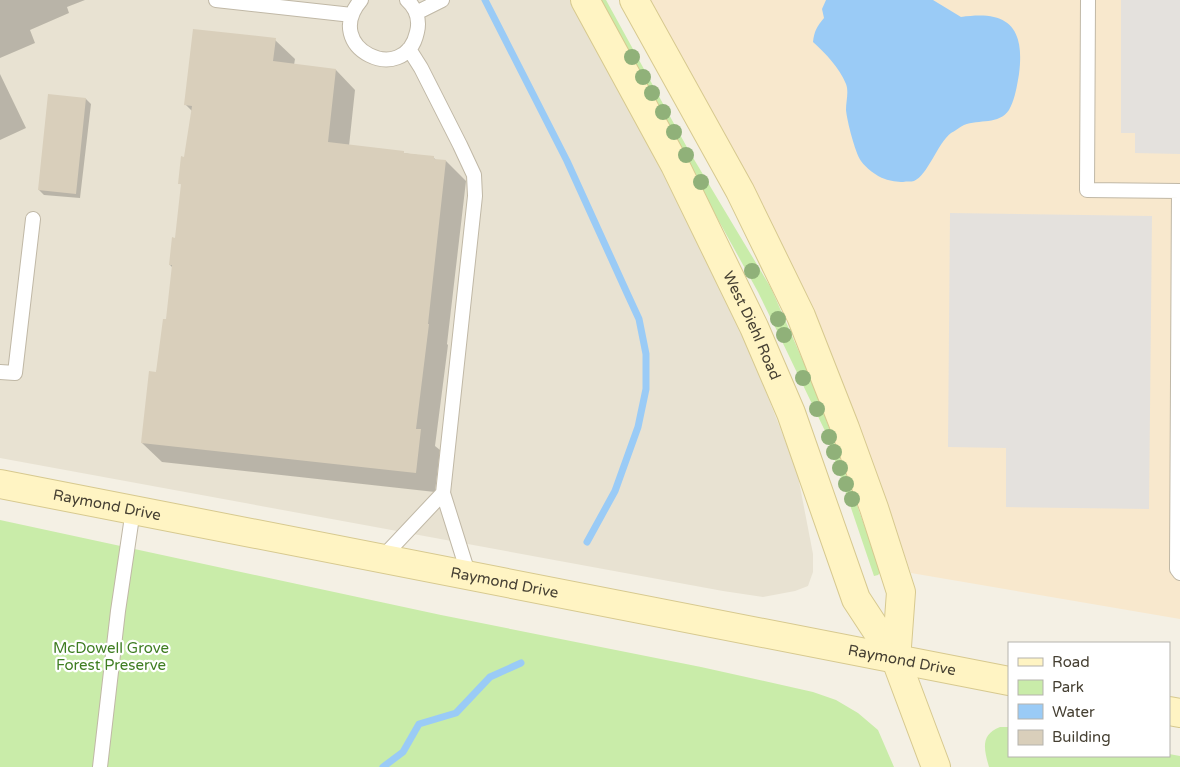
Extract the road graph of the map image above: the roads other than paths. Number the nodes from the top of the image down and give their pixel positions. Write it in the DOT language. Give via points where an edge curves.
graph roads {
  1 [pos="216,0"];
  2 [pos="361,0"];
  3 [pos="407,0"];
  4 [pos="442,0"];
  5 [pos="584,0"];
  6 [pos="634,0"];
  7 [pos="1088,0"];
  8 [pos="422,10"];
  9 [pos="352,15"];
  10 [pos="409,49"];
  11 [pos="1180,191"];
  12 [pos="33,219"];
  13 [pos="0,372"];
  14 [pos="0,484"];
  15 [pos="443,493"];
  16 [pos="133,510"];
  17 [pos="381,559"];
  18 [pos="1180,572"];
  19 [pos="469,576"];
  20 [pos="896,660"];
  21 [pos="1008,681"];
  22 [pos="100,767"];
  23 [pos="936,767"];
  1 -- 9 [label="lane"];
  2 -- 9 [label="lane"];
  3 -- 8 [label="lane"];
  4 -- 8 [label="lane"];
  5 -- 20 [label="street, West Diehl Road" via="675,165 754,327 791,414 856,599"];
  6 -- 20 [label="street, West Diehl Road" via="740,191 805,326 874,508 901,592"];
  7 -- 11 [label="lane" via="1087,190"];
  8 -- 10 [label="lane" via="416,38"];
  9 -- 10 [label="lane" via="350,28 354,41 373,58 386,60"];
  10 -- 15 [label="lane" via="474,175 475,196"];
  11 -- 18 [label="lane" via="1177,568"];
  12 -- 13 [label="lane" via="15,373"];
  14 -- 16 [label="street, Raymond Drive"];
  15 -- 17 [label="lane"];
  15 -- 19 [label="lane"];
  16 -- 17 [label="street, Raymond Drive"];
  16 -- 22 [label="lane"];
  17 -- 19 [label="street, Raymond Drive"];
  19 -- 20 [label="street, Raymond Drive"];
  20 -- 21 [label="street, Raymond Drive"];
  20 -- 23 [label="street, West Diehl Road"];
}
